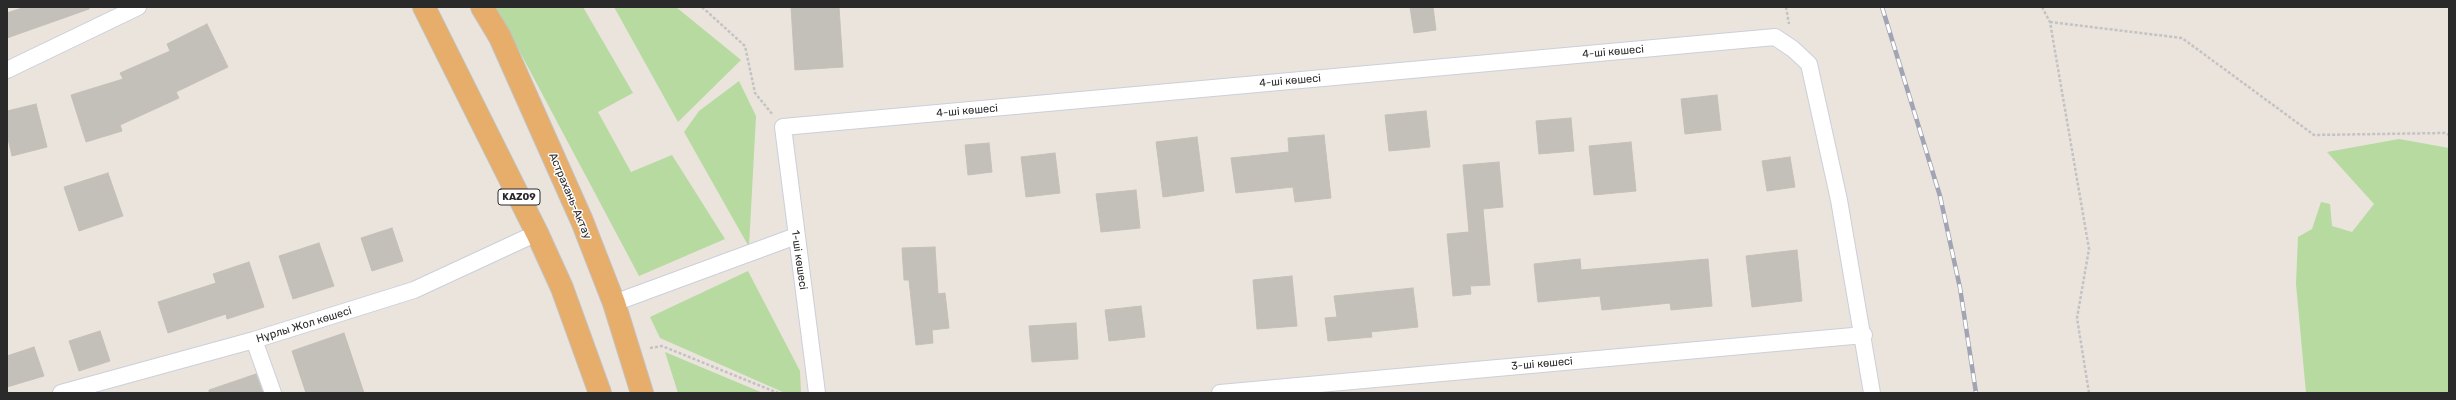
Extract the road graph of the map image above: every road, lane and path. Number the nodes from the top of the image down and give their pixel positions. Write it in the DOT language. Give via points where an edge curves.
graph roads {
  1 [pos="138,7"];
  2 [pos="424,7"];
  3 [pos="482,7"];
  4 [pos="702,7"];
  5 [pos="2042,7"];
  6 [pos="2050,22"];
  7 [pos="7,70"];
  8 [pos="783,127"];
  9 [pos="2449,135"];
  10 [pos="538,233"];
  11 [pos="796,236"];
  12 [pos="614,302"];
  13 [pos="1864,335"];
  14 [pos="254,340"];
  15 [pos="629,351"];
  16 [pos="61,393"];
  17 [pos="273,393"];
  18 [pos="600,393"];
  19 [pos="642,393"];
  20 [pos="778,393"];
  21 [pos="817,393"];
  22 [pos="1220,393"];
  23 [pos="1872,393"];
  24 [pos="2089,393"];
  1 -- 7 [label="street"];
  2 -- 10 [label="highway, KAZ09"];
  3 -- 12 [label="highway, Астрахань-Актау" via="500,37 535,115 582,221"];
  4 -- 8 [label="path" via="745,46 755,93"];
  5 -- 6 [label="path"];
  6 -- 9 [label="path" via="2182,38 2314,135"];
  6 -- 24 [label="path" via="2090,249 2077,318"];
  8 -- 11 [label="street, 1-шi көшесі"];
  8 -- 13 [label="street, 4-шi көшесі" via="1775,38 1793,49 1809,64 1839,200"];
  10 -- 14 [label="street, Нұрлы Жол көшесі" via="414,290"];
  10 -- 18 [label="highway, KAZ09" via="562,288"];
  11 -- 12 [label="street"];
  11 -- 21 [label="street, 1-шi көшесі"];
  12 -- 15 [label="highway, Астрахань-Актау"];
  13 -- 22 [label="street, 3-шi көшесі"];
  13 -- 23 [label="street, 4-шi көшесі"];
  14 -- 16 [label="street, Нұрлы Жол көшесі"];
  14 -- 17 [label="street"];
  15 -- 19 [label="highway, Астрахань-Актау"];
  15 -- 20 [label="path" via="662,346"];
}
